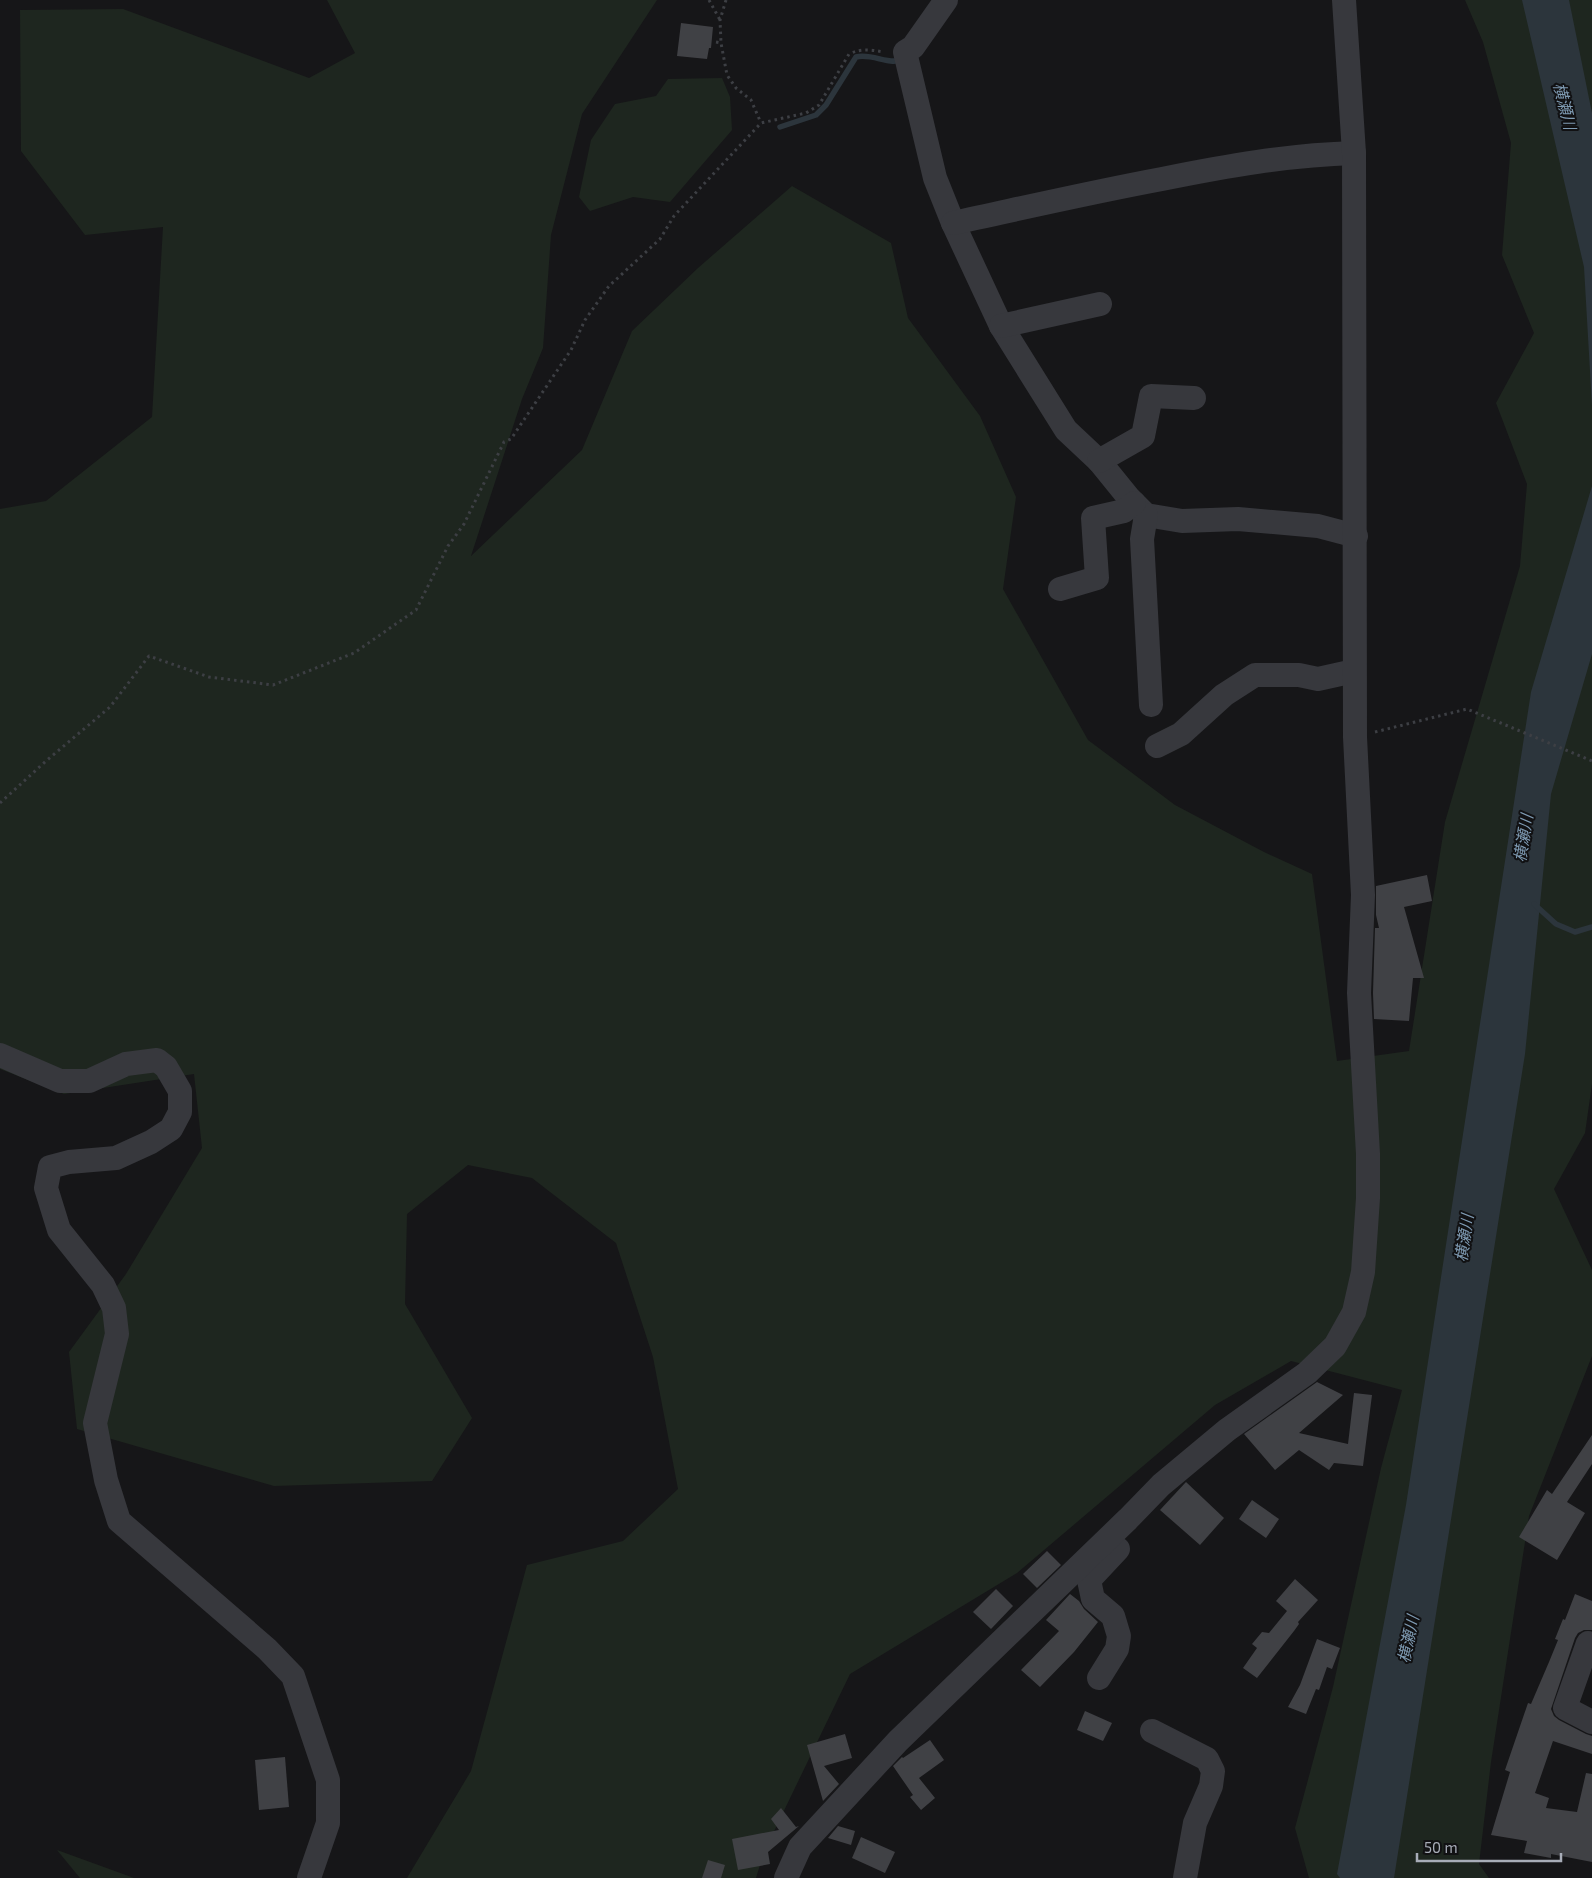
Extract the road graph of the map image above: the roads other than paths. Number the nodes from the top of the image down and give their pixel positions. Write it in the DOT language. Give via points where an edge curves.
graph roads {
  1 [pos="946,0"];
  2 [pos="1344,0"];
  3 [pos="1354,153"];
  4 [pos="953,223"];
  5 [pos="1100,304"];
  6 [pos="1001,326"];
  7 [pos="1194,398"];
  8 [pos="1099,461"];
  9 [pos="1140,509"];
  10 [pos="1356,536"];
  11 [pos="1060,588"];
  12 [pos="1354,671"];
  13 [pos="1152,705"];
  14 [pos="1157,746"];
  15 [pos="0,1055"];
  16 [pos="1128,1519"];
  17 [pos="1592,1644"];
  18 [pos="1099,1678"];
  19 [pos="1592,1722"];
  20 [pos="1152,1731"];
  21 [pos="309,1878"];
  22 [pos="786,1878"];
  23 [pos="1184,1878"];
  1 -- 4 [label="street" via="913,47 905,52 935,178"];
  2 -- 3 [label="street"];
  3 -- 4 [label="street" via="1239,164"];
  3 -- 10 [label="street"];
  4 -- 6 [label="street"];
  5 -- 6 [label="street"];
  6 -- 8 [label="street" via="1066,430"];
  7 -- 8 [label="street" via="1151,396 1143,436"];
  8 -- 9 [label="street"];
  9 -- 10 [label="street" via="1182,522 1238,518 1318,526"];
  9 -- 11 [label="street" via="1093,518 1097,578"];
  9 -- 13 [label="street"];
  10 -- 12 [label="street"];
  12 -- 14 [label="street" via="1318,679 1299,675 1255,675 1224,695 1180,734"];
  12 -- 16 [label="street" via="1363,895 1359,993 1368,1145 1363,1272 1354,1312 1334,1346 1307,1373 1227,1430 1160,1485"];
  15 -- 21 [label="street" via="60,1080 89,1080 126,1064 157,1060 166,1067 180,1090 180,1112 171,1130 116,1158 50,1167 46,1188 58,1230 102,1285 114,1308 117,1334 95,1423 106,1480 119,1521 267,1649 293,1676 328,1780 328,1823"];
  16 -- 18 [label="street" via="1132,1535 1089,1580 1093,1599 1113,1616 1119,1636 1117,1649"];
  16 -- 22 [label="street" via="898,1741 800,1847"];
  17 -- 19 [label="street" via="1588,1642 1565,1708"];
  20 -- 23 [label="street" via="1207,1758 1213,1771 1211,1786 1195,1822"];
}
